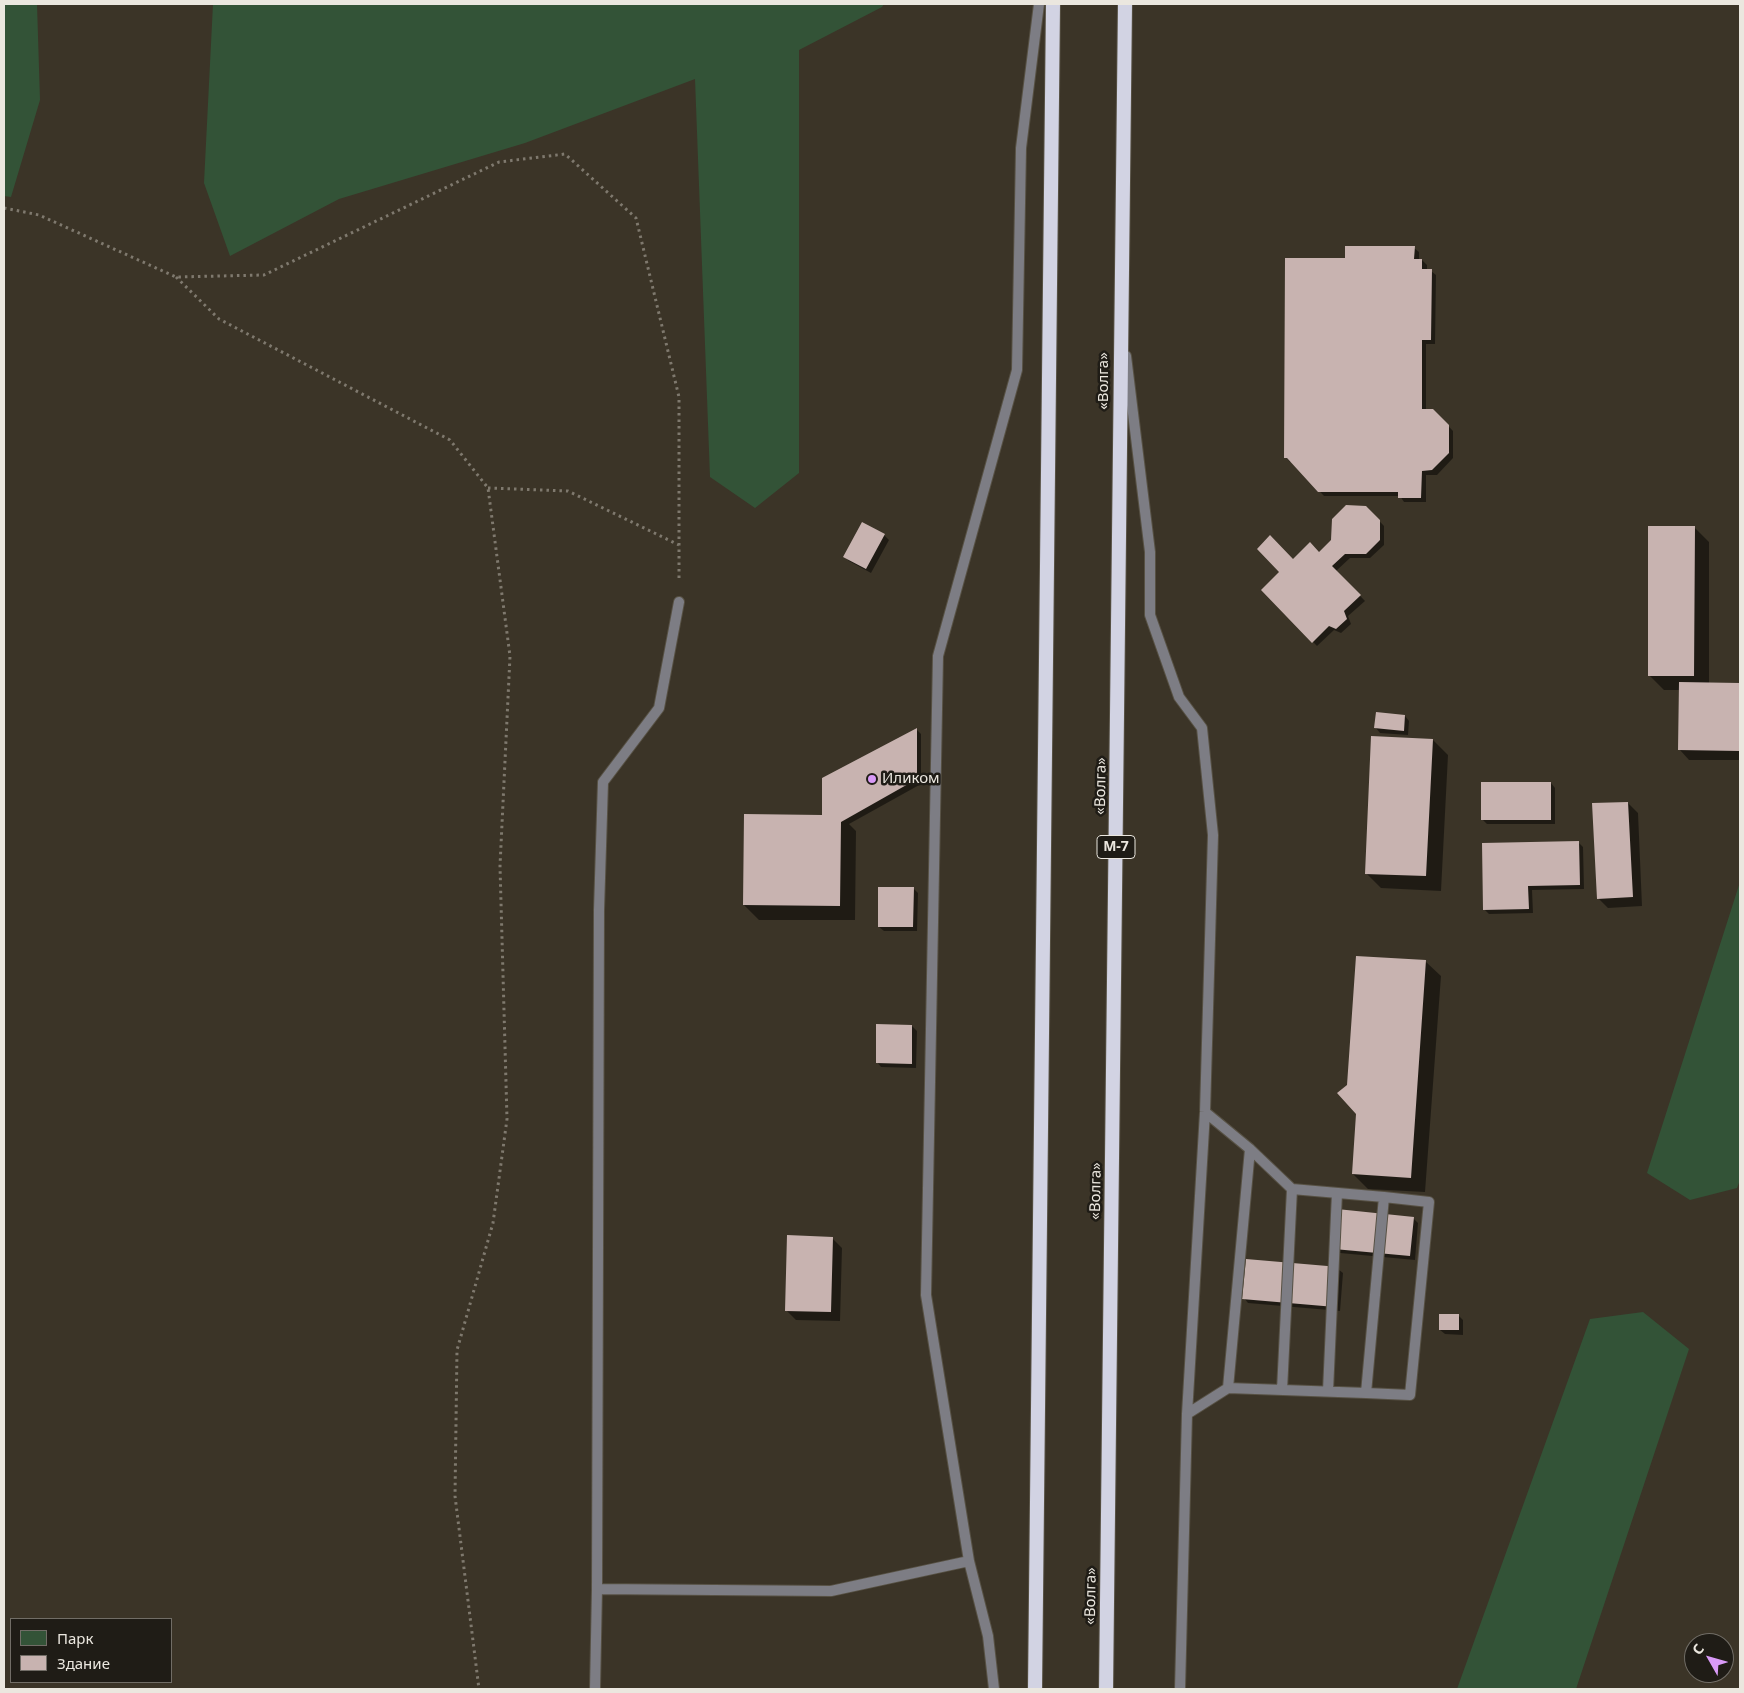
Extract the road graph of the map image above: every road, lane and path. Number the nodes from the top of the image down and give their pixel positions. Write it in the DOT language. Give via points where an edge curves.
graph roads {
  1 [pos="1039,4"];
  2 [pos="1053,4"];
  3 [pos="1125,4"];
  4 [pos="4,208"];
  5 [pos="176,277"];
  6 [pos="1121,310"];
  7 [pos="488,488"];
  8 [pos="679,545"];
  9 [pos="679,602"];
  10 [pos="1205,1112"];
  11 [pos="1250,1149"];
  12 [pos="1292,1189"];
  13 [pos="1337,1193"];
  14 [pos="1384,1197"];
  15 [pos="1228,1388"];
  16 [pos="1282,1390"];
  17 [pos="1328,1391"];
  18 [pos="1366,1393"];
  19 [pos="1186,1414"];
  20 [pos="969,1561"];
  21 [pos="597,1589"];
  22 [pos="479,1689"];
  23 [pos="595,1689"];
  24 [pos="994,1689"];
  25 [pos="1034,1689"];
  26 [pos="1106,1689"];
  27 [pos="1180,1689"];
  1 -- 20 [label="lane" via="1021,148 1016,370 938,656 926,1295"];
  2 -- 25 [label="highway"];
  3 -- 6 [label="highway, «Волга» / М-7"];
  4 -- 5 [label="path" via="39,215"];
  5 -- 7 [label="path" via="219,319 450,440"];
  5 -- 8 [label="path" via="264,275 499,162 565,154 636,218 679,397"];
  6 -- 10 [label="lane" via="1150,552 1150,615 1179,697 1202,728 1213,835"];
  6 -- 26 [label="highway, «Волга» / М-7"];
  7 -- 8 [label="path" via="568,491"];
  7 -- 22 [label="path" via="510,656 500,866 507,1119 494,1223 458,1350 455,1496"];
  8 -- 9 [label="path"];
  9 -- 21 [label="lane" via="659,708 603,782 599,910"];
  10 -- 11 [label="lane"];
  10 -- 19 [label="lane"];
  11 -- 12 [label="lane"];
  11 -- 15 [label="lane"];
  12 -- 13 [label="lane"];
  12 -- 16 [label="lane"];
  13 -- 14 [label="lane"];
  13 -- 17 [label="lane"];
  14 -- 18 [label="lane"];
  14 -- 18 [label="lane" via="1428,1202 1410,1395"];
  15 -- 16 [label="lane"];
  15 -- 19 [label="lane"];
  16 -- 17 [label="lane"];
  17 -- 18 [label="lane"];
  19 -- 27 [label="lane"];
  20 -- 21 [label="lane" via="831,1591"];
  20 -- 24 [label="lane" via="988,1636"];
  21 -- 23 [label="lane"];
}
